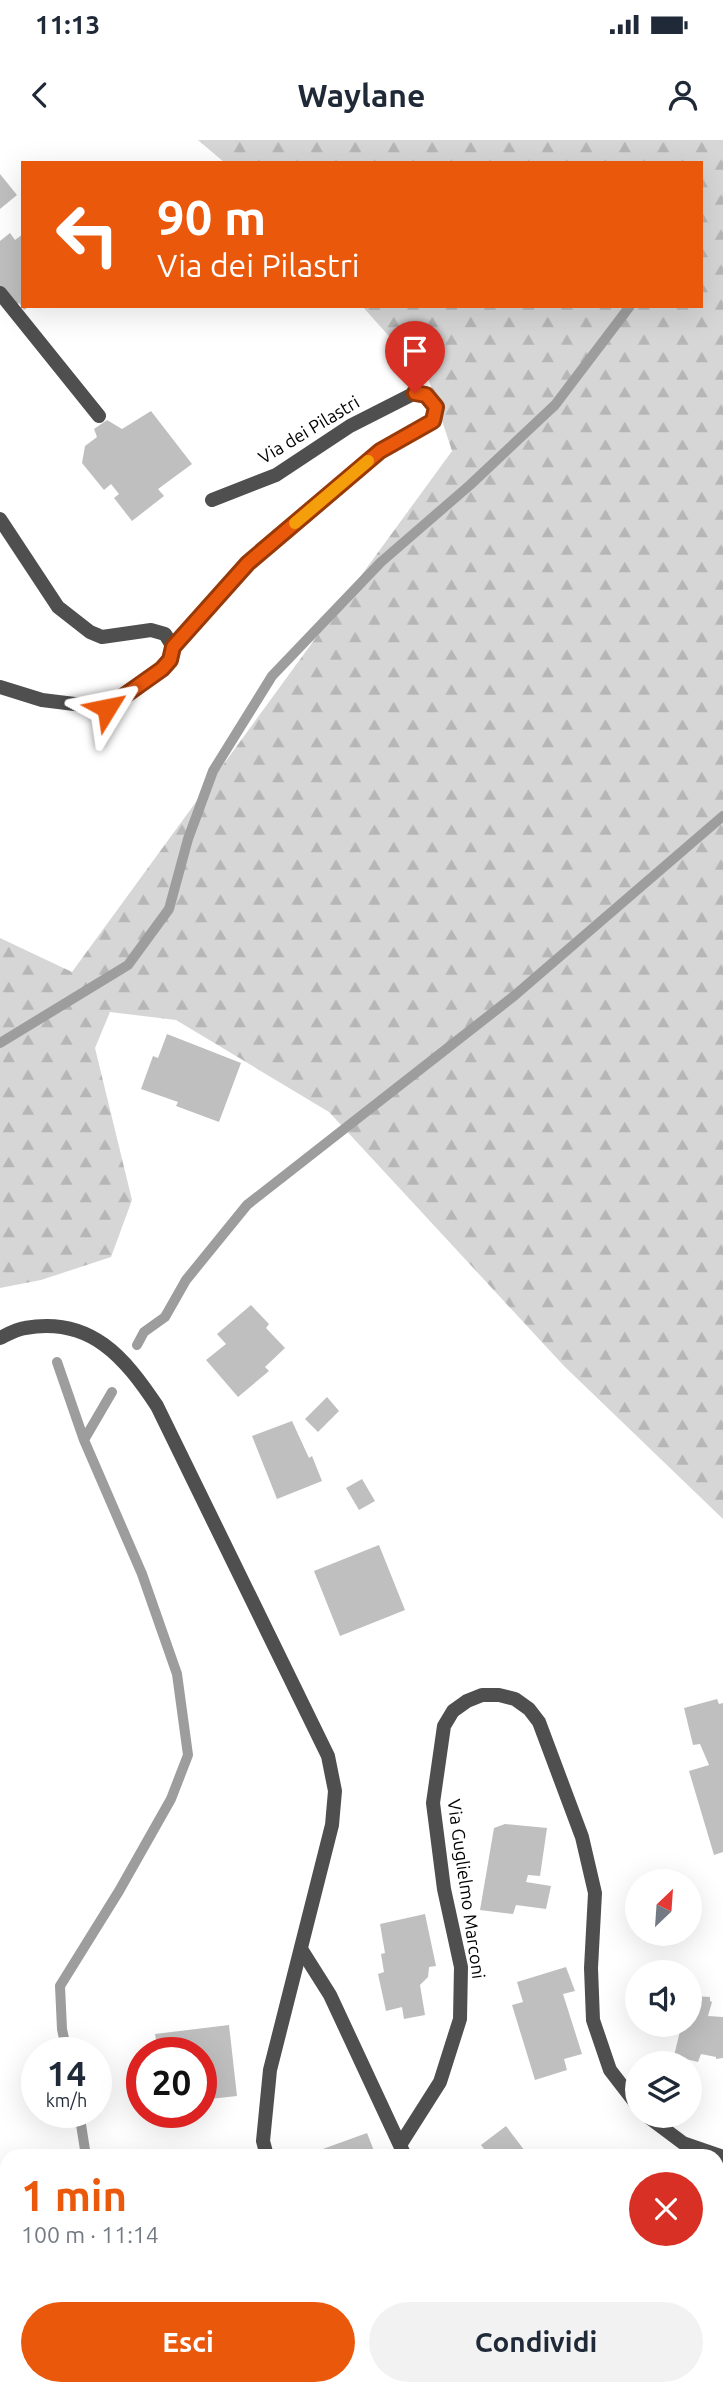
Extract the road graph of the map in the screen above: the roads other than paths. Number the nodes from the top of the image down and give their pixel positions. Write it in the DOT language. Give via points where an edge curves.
graph roads {
  1 [pos="0,293"];
  2 [pos="99,416"];
  3 [pos="212,500"];
  4 [pos="0,519"];
  5 [pos="173,647"];
  6 [pos="0,687"];
  7 [pos="0,1338"];
  8 [pos="301,1950"];
  9 [pos="625,2089"];
  10 [pos="663,2128"];
  11 [pos="265,2149"];
  12 [pos="403,2149"];
  13 [pos="404,2149"];
  14 [pos="700,2149"];
  1 -- 2 [label="street"];
  3 -- 5 [label="street, Via dei Pilastri" via="276,475 350,426 415,393 426,395 436,407 433,421 380,451 248,563"];
  4 -- 5 [label="street" via="58,607 90,632 111,638 151,630 165,634"];
  5 -- 6 [label="street, Via dei Pilastri" via="162,669 107,708 42,700"];
  7 -- 8 [label="street" via="24,1328 51,1327 76,1330 104,1342 137,1375 157,1406 328,1756 335,1791 332,1825"];
  8 -- 11 [label="street" via="270,2070"];
  8 -- 12 [label="street, Via Guglielmo Marconi" via="330,1994"];
  9 -- 13 [label="street, Via Guglielmo Marconi" via="610,2070 593,2020 595,1893 582,1837 539,1722 515,1699 482,1695 453,1712 444,1726 433,1803 443,1889 461,1967 460,2019 440,2082"];
  10 -- 14 [label="street"];
}
